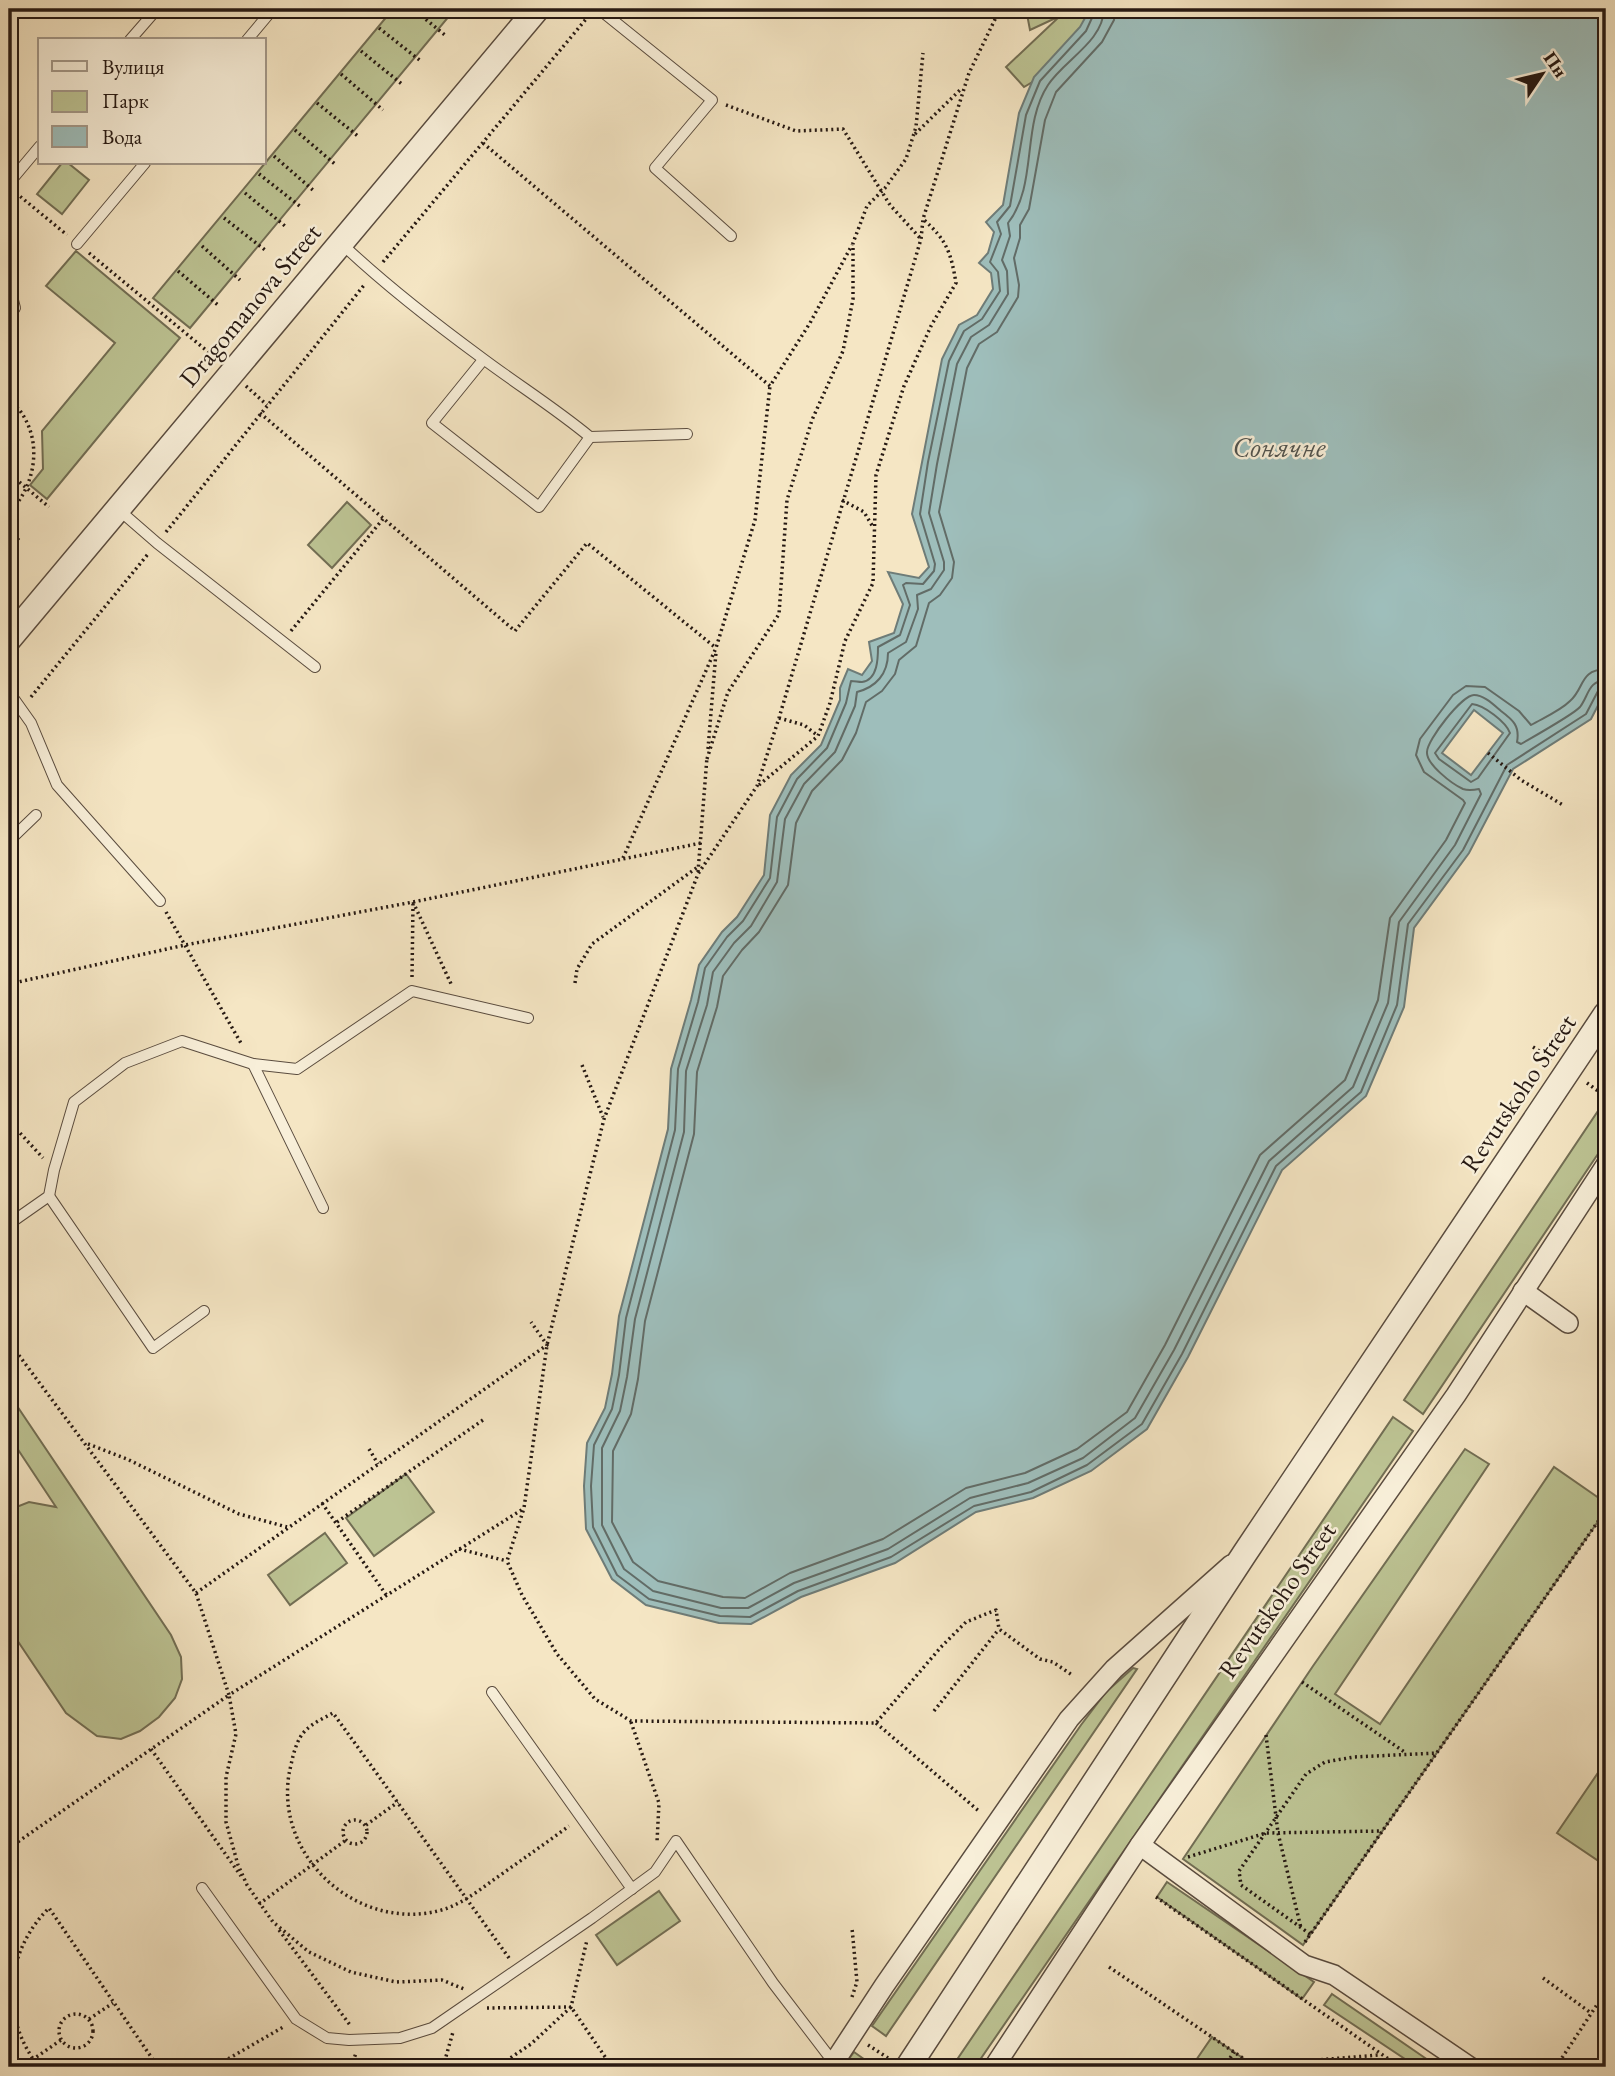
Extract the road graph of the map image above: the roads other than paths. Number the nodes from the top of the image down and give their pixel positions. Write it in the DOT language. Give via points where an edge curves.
graph roads {
  1 [pos="157,9"];
  2 [pos="273,9"];
  3 [pos="537,9"];
  4 [pos="597,9"];
  5 [pos="132,38"];
  6 [pos="249,38"];
  7 [pos="38,149"];
  8 [pos="144,164"];
  9 [pos="9,185"];
  10 [pos="731,236"];
  11 [pos="340,243"];
  12 [pos="77,244"];
  13 [pos="9,285"];
  14 [pos="9,316"];
  15 [pos="483,360"];
  16 [pos="687,434"];
  17 [pos="590,437"];
  18 [pos="119,510"];
  19 [pos="9,639"];
  20 [pos="315,667"];
  21 [pos="9,692"];
  22 [pos="36,815"];
  23 [pos="9,841"];
  24 [pos="160,901"];
  25 [pos="1606,1014"];
  26 [pos="528,1018"];
  27 [pos="253,1064"];
  28 [pos="1606,1166"];
  29 [pos="49,1196"];
  30 [pos="323,1208"];
  31 [pos="9,1224"];
  32 [pos="1523,1292"];
  33 [pos="204,1311"];
  34 [pos="1567,1323"];
  35 [pos="1245,1553"];
  36 [pos="492,1692"];
  37 [pos="1140,1846"];
  38 [pos="202,1888"];
  39 [pos="632,1889"];
  40 [pos="900,2064"];
  41 [pos="833,2065"];
  42 [pos="995,2067"];
  43 [pos="1470,2067"];
  1 -- 5 [label="lane"];
  2 -- 6 [label="lane"];
  3 -- 11 [label="street, Dragomanova Street"];
  4 -- 10 [label="lane" via="712,100 655,168"];
  7 -- 9 [label="lane"];
  8 -- 12 [label="lane"];
  11 -- 15 [label="lane"];
  11 -- 18 [label="street, Dragomanova Street"];
  13 -- 14 [label="lane" via="15,308"];
  15 -- 17 [label="lane"];
  15 -- 17 [label="lane" via="432,423 539,507"];
  16 -- 17 [label="lane"];
  18 -- 19 [label="street, Dragomanova Street"];
  18 -- 20 [label="lane"];
  21 -- 24 [label="lane" via="31,723 57,785"];
  22 -- 23 [label="lane"];
  25 -- 35 [label="street, Revutskoho Street"];
  26 -- 27 [label="lane" via="412,991 297,1069"];
  27 -- 29 [label="lane" via="182,1041 125,1063 74,1102"];
  27 -- 30 [label="lane"];
  28 -- 32 [label="street, Revutskoho Street"];
  29 -- 31 [label="lane"];
  29 -- 33 [label="lane" via="153,1348"];
  32 -- 34 [label="street"];
  32 -- 37 [label="street, Revutskoho Street" via="1450,1404"];
  35 -- 40 [label="street, Revutskoho Street"];
  35 -- 41 [label="street, Revutskoho Street" via="1114,1669 1069,1719"];
  36 -- 39 [label="lane"];
  37 -- 42 [label="street, Revutskoho Street"];
  37 -- 43 [label="street" via="1304,1965 1334,1975"];
  38 -- 39 [label="lane" via="297,2019 327,2038 360,2040 400,2038 432,2028"];
  39 -- 41 [label="lane" via="655,1872 676,1841"];
}
